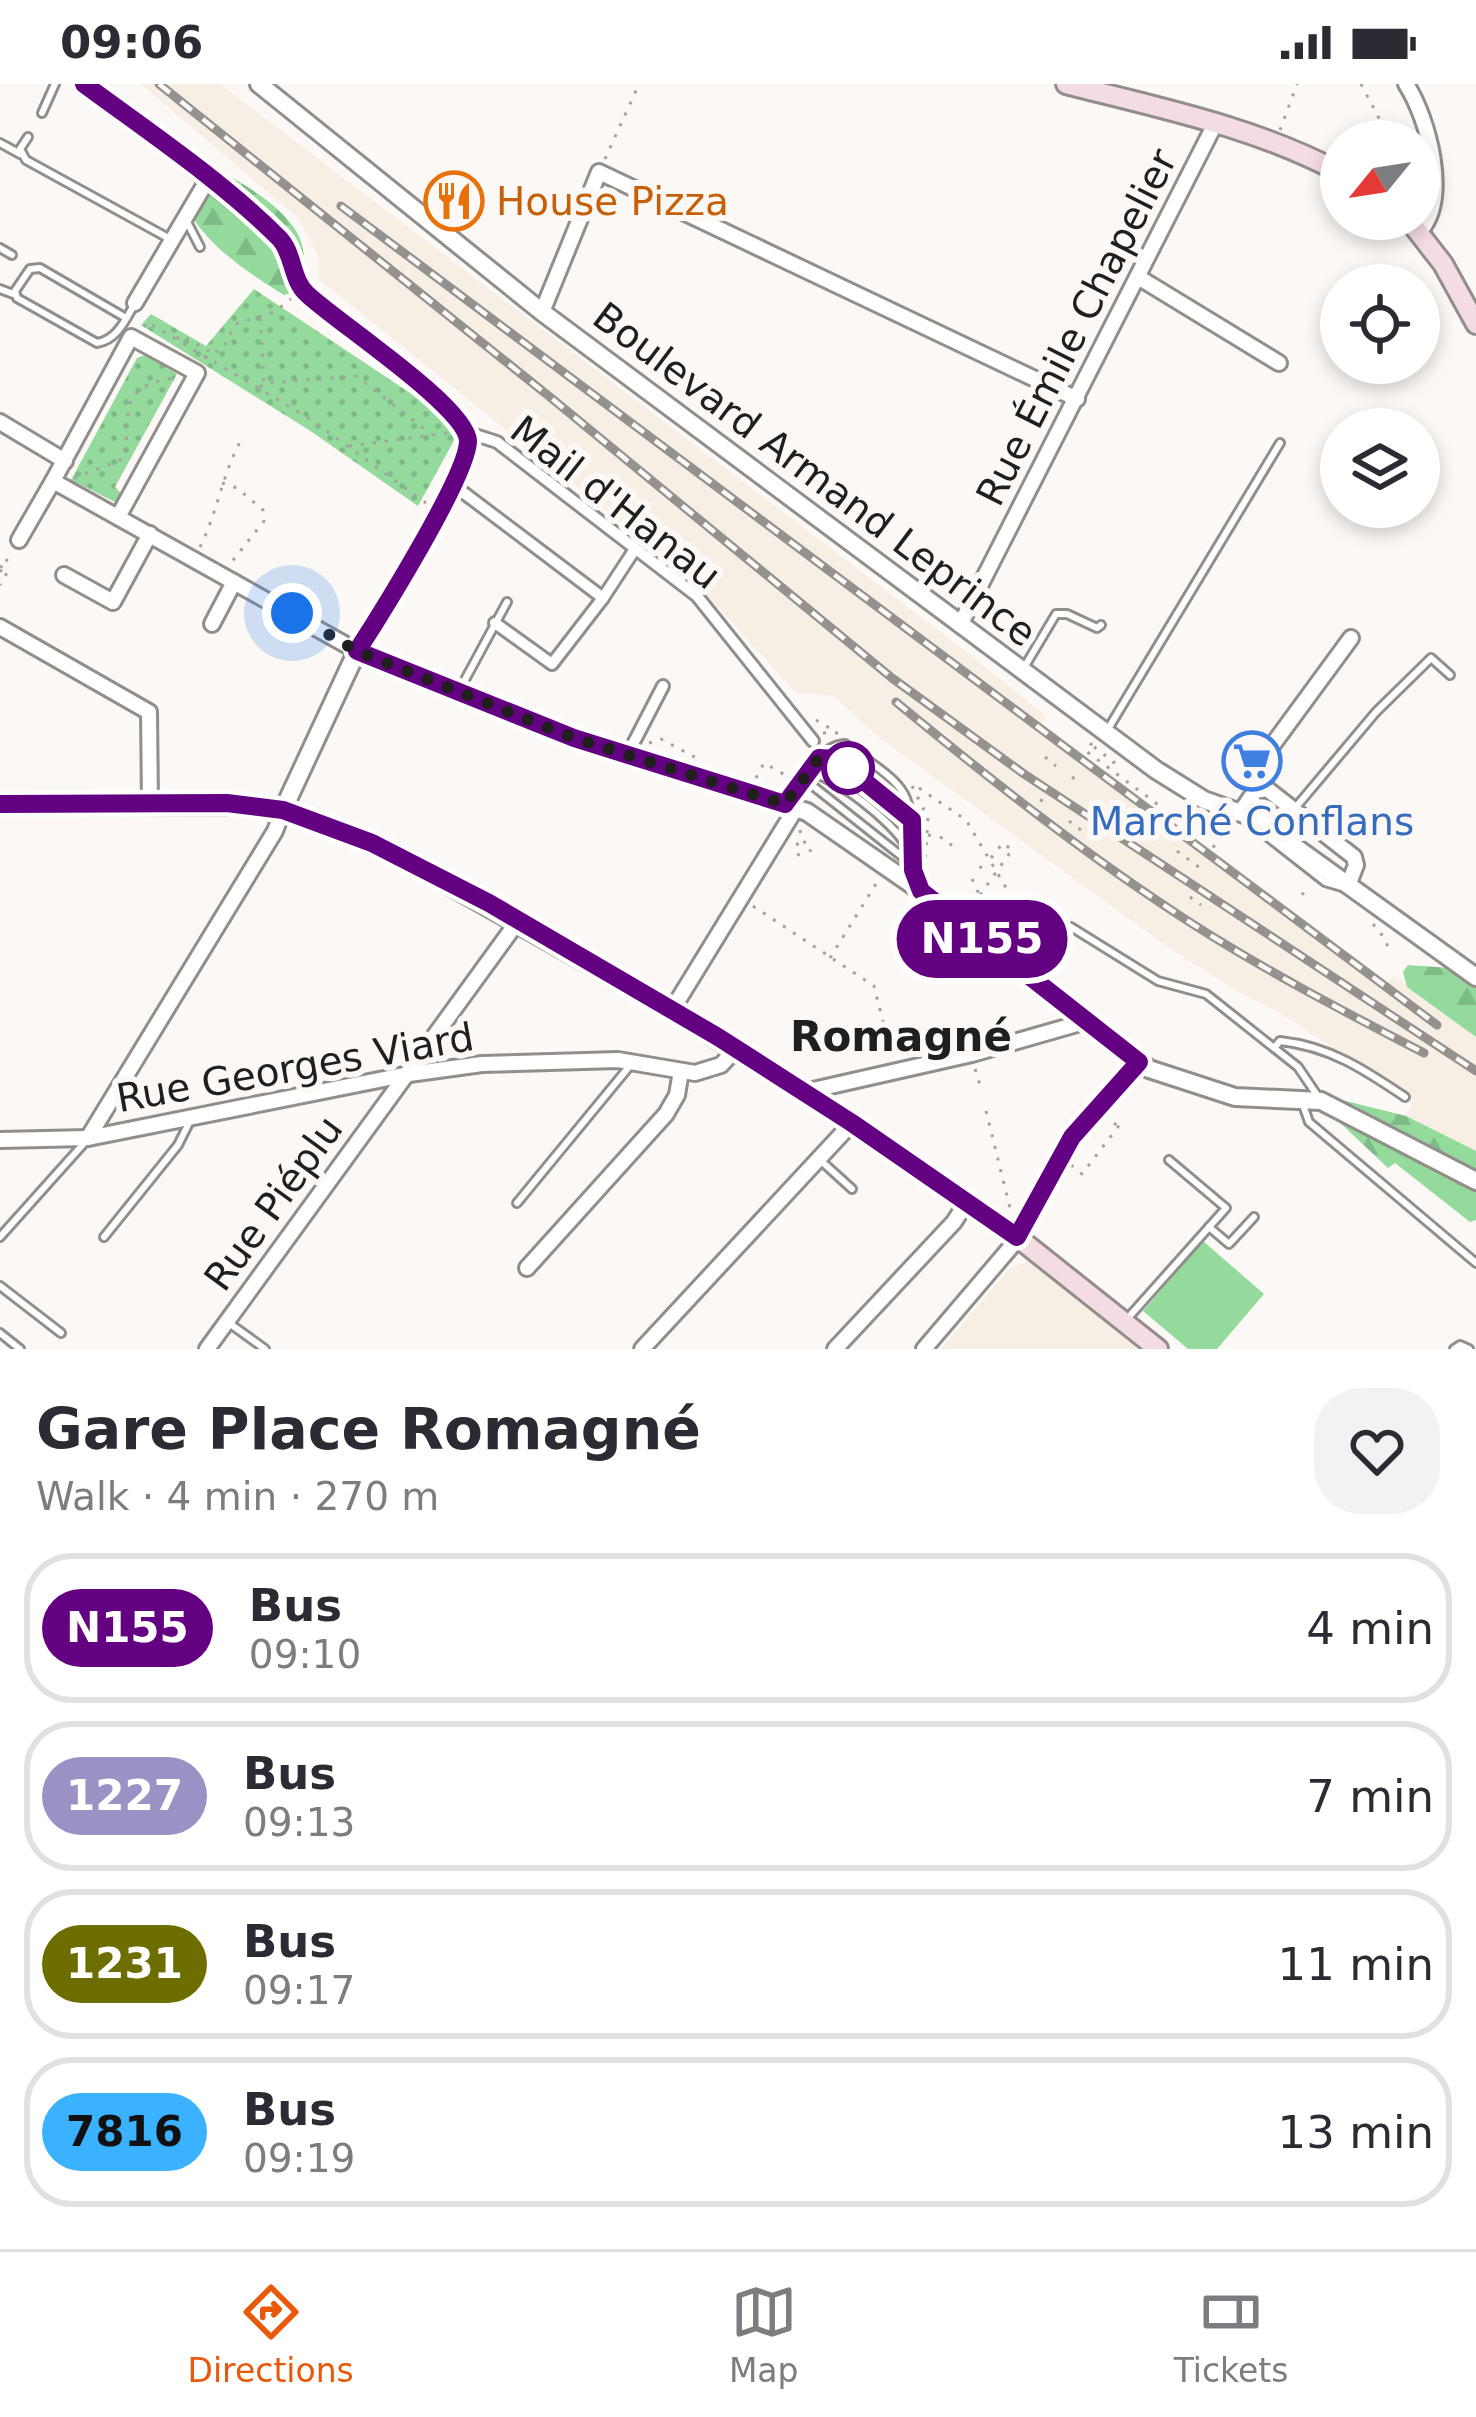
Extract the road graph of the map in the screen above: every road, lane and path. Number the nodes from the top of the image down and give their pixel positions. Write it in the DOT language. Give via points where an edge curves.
graph roads {
  1 [pos="56,84"];
  2 [pos="84,84"];
  3 [pos="259,84"];
  4 [pos="639,84"];
  5 [pos="1066,84"];
  6 [pos="1297,84"];
  7 [pos="1361,84"];
  8 [pos="1406,84"];
  9 [pos="42,113"];
  10 [pos="1379,120"];
  11 [pos="1424,120"];
  12 [pos="1216,122"];
  13 [pos="28,137"];
  14 [pos="0,143"];
  15 [pos="1275,143"];
  16 [pos="20,154"];
  17 [pos="1320,163"];
  18 [pos="599,172"];
  19 [pos="208,179"];
  20 [pos="184,216"];
  21 [pos="170,239"];
  22 [pos="1423,240"];
  23 [pos="200,247"];
  24 [pos="0,248"];
  25 [pos="12,255"];
  26 [pos="1138,277"];
  27 [pos="0,290"];
  28 [pos="302,290"];
  29 [pos="16,295"];
  30 [pos="135,303"];
  31 [pos="542,312"];
  32 [pos="260,316"];
  33 [pos="126,318"];
  34 [pos="1476,324"];
  35 [pos="137,340"];
  36 [pos="176,340"];
  37 [pos="211,352"];
  38 [pos="206,357"];
  39 [pos="1279,363"];
  40 [pos="197,373"];
  41 [pos="265,382"];
  42 [pos="259,388"];
  43 [pos="1077,399"];
  44 [pos="0,422"];
  45 [pos="466,433"];
  46 [pos="431,434"];
  47 [pos="239,442"];
  48 [pos="1280,442"];
  49 [pos="347,446"];
  50 [pos="58,472"];
  51 [pos="222,483"];
  52 [pos="452,484"];
  53 [pos="437,511"];
  54 [pos="118,517"];
  55 [pos="150,535"];
  56 [pos="19,540"];
  57 [pos="635,549"];
  58 [pos="0,550"];
  59 [pos="194,560"];
  60 [pos="1,568"];
  61 [pos="64,575"];
  62 [pos="228,579"];
  63 [pos="0,585"];
  64 [pos="604,598"];
  65 [pos="507,602"];
  66 [pos="495,623"];
  67 [pos="212,624"];
  68 [pos="960,625"];
  69 [pos="1102,625"];
  70 [pos="0,627"];
  71 [pos="1351,638"];
  72 [pos="357,651"];
  73 [pos="1023,670"];
  74 [pos="1450,675"];
  75 [pos="663,686"];
  76 [pos="458,692"];
  77 [pos="797,721"];
  78 [pos="835,731"];
  79 [pos="1106,732"];
  80 [pos="1088,740"];
  81 [pos="813,741"];
  82 [pos="633,744"];
  83 [pos="1094,747"];
  84 [pos="1045,757"];
  85 [pos="819,758"];
  86 [pos="700,760"];
  87 [pos="1056,766"];
  88 [pos="1109,768"];
  89 [pos="807,772"];
  90 [pos="789,777"];
  91 [pos="800,782"];
  92 [pos="750,783"];
  93 [pos="915,789"];
  94 [pos="1251,799"];
  95 [pos="0,804"];
  96 [pos="150,805"];
  97 [pos="791,806"];
  98 [pos="283,810"];
  99 [pos="1300,815"];
  100 [pos="912,820"];
  101 [pos="1069,821"];
  102 [pos="1082,830"];
  103 [pos="1220,833"];
  104 [pos="928,835"];
  105 [pos="956,849"];
  106 [pos="1177,851"];
  107 [pos="810,852"];
  108 [pos="799,856"];
  109 [pos="991,861"];
  110 [pos="984,865"];
  111 [pos="1200,868"];
  112 [pos="913,870"];
  113 [pos="997,871"];
  114 [pos="882,875"];
  115 [pos="972,879"];
  116 [pos="1313,880"];
  117 [pos="1348,886"];
  118 [pos="921,891"];
  119 [pos="1302,895"];
  120 [pos="980,897"];
  121 [pos="1190,897"];
  122 [pos="742,898"];
  123 [pos="1201,905"];
  124 [pos="969,914"];
  125 [pos="518,921"];
  126 [pos="1372,922"];
  127 [pos="1071,927"];
  128 [pos="965,939"];
  129 [pos="921,950"];
  130 [pos="1389,953"];
  131 [pos="829,959"];
  132 [pos="1476,977"];
  133 [pos="672,1010"];
  134 [pos="1084,1018"];
  135 [pos="1274,1048"];
  136 [pos="736,1049"];
  137 [pos="972,1054"];
  138 [pos="634,1062"];
  139 [pos="1139,1062"];
  140 [pos="681,1071"];
  141 [pos="896,1072"];
  142 [pos="409,1074"];
  143 [pos="980,1085"];
  144 [pos="804,1092"];
  145 [pos="1405,1097"];
  146 [pos="1301,1099"];
  147 [pos="1321,1100"];
  148 [pos="986,1111"];
  149 [pos="192,1118"];
  150 [pos="852,1123"];
  151 [pos="1118,1125"];
  152 [pos="88,1138"];
  153 [pos="0,1140"];
  154 [pos="1060,1156"];
  155 [pos="818,1158"];
  156 [pos="1169,1160"];
  157 [pos="1476,1181"];
  158 [pos="852,1189"];
  159 [pos="517,1203"];
  160 [pos="966,1203"];
  161 [pos="1254,1217"];
  162 [pos="1209,1227"];
  163 [pos="0,1237"];
  164 [pos="104,1237"];
  165 [pos="1017,1237"];
  166 [pos="1476,1263"];
  167 [pos="527,1268"];
  168 [pos="0,1286"];
  169 [pos="226,1322"];
  170 [pos="1125,1322"];
  171 [pos="61,1333"];
  172 [pos="0,1334"];
  173 [pos="20,1349"];
  174 [pos="206,1349"];
  175 [pos="265,1349"];
  176 [pos="642,1349"];
  177 [pos="835,1349"];
  178 [pos="924,1349"];
  179 [pos="1158,1349"];
  180 [pos="1454,1349"];
  181 [pos="1469,1349"];
  1 -- 9 [label="lane"];
  2 -- 19 [label="street"];
  3 -- 31 [label="street, Boulevard Armand Leprince"];
  4 -- 18 [label="path"];
  5 -- 12 [label="main road"];
  6 -- 15 [label="path"];
  7 -- 10 [label="path"];
  8 -- 11 [label="street"];
  12 -- 15 [label="main road"];
  12 -- 26 [label="street, Rue Émile Chapelier"];
  13 -- 16 [label="lane"];
  14 -- 16 [label="lane"];
  15 -- 17 [label="main road"];
  16 -- 21 [label="lane"];
  18 -- 31 [label="street"];
  18 -- 43 [label="street"];
  19 -- 20 [label="street"];
  19 -- 28 [label="street" via="284,242"];
  20 -- 21 [label="street"];
  20 -- 23 [label="lane"];
  21 -- 30 [label="street"];
  22 -- 34 [label="main road"];
  24 -- 25 [label="lane"];
  26 -- 39 [label="street"];
  26 -- 43 [label="street, Rue Émile Chapelier"];
  27 -- 29 [label="lane"];
  28 -- 32 [label="path"];
  28 -- 45 [label="street" via="423,386"];
  29 -- 33 [label="lane" via="97,343"];
  29 -- 33 [label="lane" via="21,278 40,268"];
  30 -- 33 [label="lane"];
  31 -- 68 [label="street, Boulevard Armand Leprince"];
  32 -- 37 [label="path" via="235,324 224,347"];
  32 -- 41 [label="path"];
  35 -- 36 [label="path" via="147,322"];
  35 -- 40 [label="street"];
  35 -- 50 [label="street" via="131,337"];
  36 -- 37 [label="path" via="180,335"];
  36 -- 38 [label="path"];
  37 -- 38 [label="path"];
  38 -- 40 [label="path"];
  38 -- 42 [label="path"];
  40 -- 50 [label="path" via="146,386 133,398 123,459 70,479"];
  40 -- 54 [label="street"];
  41 -- 42 [label="path"];
  41 -- 46 [label="path" via="356,376"];
  42 -- 49 [label="path"];
  43 -- 68 [label="street, Rue Émile Chapelier"];
  44 -- 50 [label="street"];
  45 -- 46 [label="path"];
  45 -- 52 [label="street"];
  45 -- 57 [label="street, Mail d'Hanau" via="497,442"];
  46 -- 49 [label="path"];
  47 -- 51 [label="path"];
  48 -- 79 [label="lane"];
  49 -- 53 [label="path"];
  50 -- 54 [label="street"];
  50 -- 56 [label="street"];
  51 -- 59 [label="path"];
  51 -- 62 [label="path" via="263,510 264,521"];
  52 -- 53 [label="street"];
  52 -- 64 [label="street"];
  53 -- 72 [label="street"];
  54 -- 55 [label="street"];
  55 -- 59 [label="street"];
  55 -- 61 [label="street" via="113,602"];
  57 -- 64 [label="street"];
  57 -- 77 [label="street, Mail d'Hanau" via="697,596"];
  58 -- 60 [label="path" via="10,555"];
  59 -- 62 [label="street"];
  60 -- 63 [label="path" via="8,571"];
  62 -- 67 [label="street"];
  62 -- 72 [label="street"];
  64 -- 66 [label="street" via="552,664"];
  65 -- 66 [label="lane"];
  66 -- 76 [label="lane"];
  68 -- 73 [label="street, Boulevard Armand Leprince"];
  69 -- 73 [label="lane" via="1056,614"];
  70 -- 96 [label="street" via="149,712"];
  71 -- 94 [label="street" via="1271,747"];
  72 -- 76 [label="street"];
  72 -- 98 [label="street"];
  73 -- 79 [label="street, Boulevard Armand Leprince"];
  74 -- 99 [label="lane" via="1431,658 1376,712"];
  75 -- 82 [label="street"];
  76 -- 97 [label="street"];
  77 -- 78 [label="path" via="807,717"];
  77 -- 81 [label="street, Mail d'Hanau"];
  79 -- 94 [label="street, Boulevard Armand Leprince" via="1204,800"];
  80 -- 88 [label="path" via="1086,751"];
  82 -- 86 [label="path" via="661,740"];
  83 -- 88 [label="path" via="1114,762"];
  84 -- 87 [label="path"];
  85 -- 89 [label="lane"];
  85 -- 100 [label="lane" via="837,759"];
  85 -- 100 [label="lane" via="845,744 906,793"];
  88 -- 103 [label="path" via="1216,848 1219,840 1208,833"];
  89 -- 91 [label="lane"];
  89 -- 112 [label="lane" via="885,821"];
  90 -- 92 [label="path" via="764,763"];
  91 -- 97 [label="lane"];
  91 -- 112 [label="lane"];
  93 -- 109 [label="path" via="967,820"];
  94 -- 99 [label="street"];
  94 -- 117 [label="street, Boulevard Armand Leprince" via="1256,818"];
  95 -- 96 [label="main road"];
  96 -- 98 [label="main road"];
  97 -- 118 [label="street" via="835,827"];
  97 -- 122 [label="street"];
  98 -- 125 [label="main road" via="394,853"];
  98 -- 152 [label="street"];
  99 -- 117 [label="street" via="1354,857"];
  100 -- 112 [label="lane"];
  101 -- 102 [label="path"];
  104 -- 105 [label="path"];
  106 -- 111 [label="path"];
  107 -- 108 [label="path" via="802,840"];
  109 -- 110 [label="path" via="980,871"];
  109 -- 113 [label="path"];
  109 -- 113 [label="path" via="1003,843 1013,848"];
  112 -- 118 [label="lane"];
  113 -- 120 [label="path"];
  113 -- 120 [label="path" via="1017,915"];
  114 -- 131 [label="path"];
  115 -- 120 [label="path"];
  116 -- 119 [label="path"];
  117 -- 132 [label="street, Boulevard Armand Leprince"];
  118 -- 134 [label="street"];
  120 -- 124 [label="path"];
  121 -- 123 [label="path"];
  122 -- 131 [label="path"];
  122 -- 133 [label="street"];
  125 -- 133 [label="main road"];
  125 -- 142 [label="street, Rue Piéplu"];
  126 -- 130 [label="path"];
  127 -- 135 [label="lane" via="1158,981 1206,994"];
  128 -- 129 [label="path" via="961,973 954,975 946,943"];
  131 -- 141 [label="path" via="874,986"];
  133 -- 136 [label="main road"];
  134 -- 137 [label="street"];
  134 -- 139 [label="street"];
  135 -- 145 [label="lane" via="1280,1041 1313,1044"];
  135 -- 147 [label="lane"];
  136 -- 140 [label="street" via="712,1070"];
  136 -- 144 [label="main road"];
  137 -- 141 [label="street"];
  137 -- 143 [label="path"];
  138 -- 140 [label="street, Rue Georges Viard"];
  138 -- 142 [label="street, Rue Georges Viard" via="482,1064"];
  138 -- 159 [label="lane"];
  139 -- 146 [label="street" via="1235,1097"];
  139 -- 154 [label="street"];
  140 -- 167 [label="street" via="666,1114"];
  141 -- 144 [label="street"];
  142 -- 149 [label="street, Rue Georges Viard"];
  142 -- 169 [label="street, Rue Piéplu"];
  144 -- 150 [label="main road"];
  146 -- 147 [label="street"];
  146 -- 166 [label="lane" via="1309,1122"];
  147 -- 157 [label="street"];
  148 -- 165 [label="path"];
  149 -- 152 [label="street, Rue Georges Viard"];
  149 -- 164 [label="lane"];
  150 -- 155 [label="street"];
  150 -- 160 [label="main road"];
  151 -- 154 [label="path" via="1082,1174"];
  152 -- 153 [label="street, Rue Georges Viard"];
  152 -- 163 [label="lane"];
  154 -- 165 [label="street"];
  155 -- 158 [label="lane"];
  155 -- 176 [label="street"];
  156 -- 162 [label="lane" via="1226,1208"];
  160 -- 165 [label="main road"];
  160 -- 177 [label="street"];
  161 -- 162 [label="lane" via="1229,1244"];
  162 -- 170 [label="lane"];
  165 -- 170 [label="main road"];
  165 -- 178 [label="street"];
  168 -- 171 [label="lane"];
  169 -- 174 [label="street, Rue Piéplu"];
  169 -- 175 [label="lane"];
  170 -- 179 [label="main road"];
  172 -- 173 [label="lane"];
  180 -- 181 [label="lane"];
}
